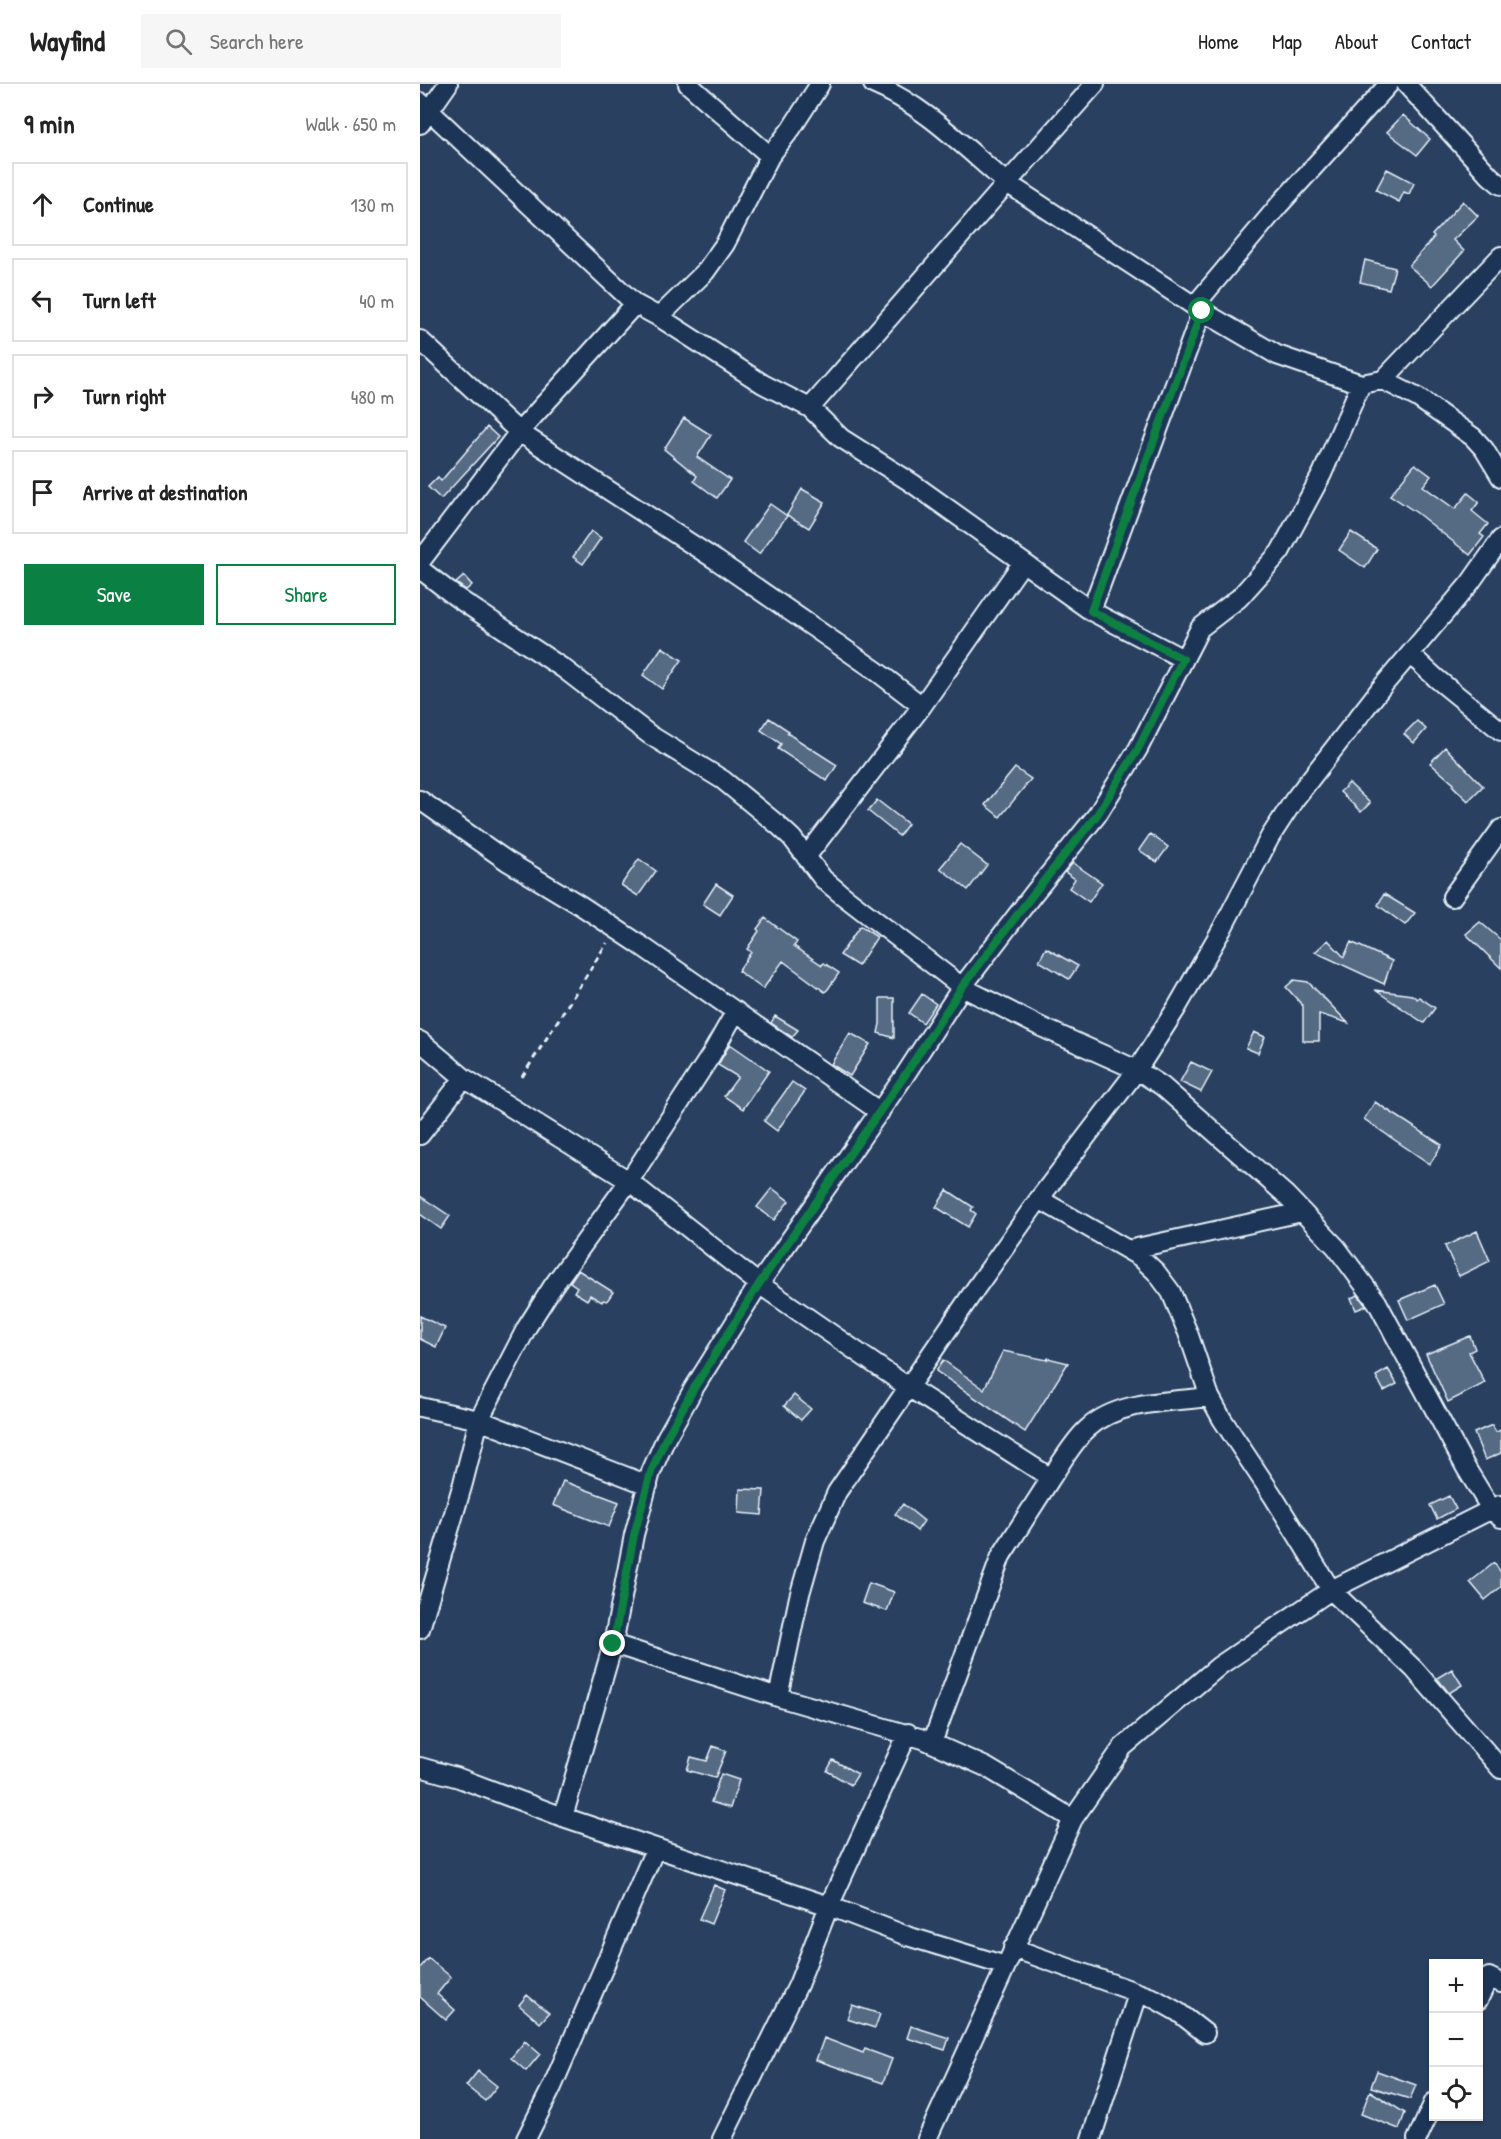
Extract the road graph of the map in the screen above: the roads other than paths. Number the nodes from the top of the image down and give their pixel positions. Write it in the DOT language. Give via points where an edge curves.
graph roads {
  1 [pos="448,84"];
  2 [pos="688,84"];
  3 [pos="820,84"];
  4 [pos="873,84"];
  5 [pos="1095,84"];
  6 [pos="1389,84"];
  7 [pos="1406,84"];
  8 [pos="423,112"];
  9 [pos="771,156"];
  10 [pos="1007,183"];
  11 [pos="1501,185"];
  12 [pos="1501,256"];
  13 [pos="635,304"];
  14 [pos="1198,308"];
  15 [pos="659,317"];
  16 [pos="420,340"];
  17 [pos="1383,380"];
  18 [pos="1361,384"];
  19 [pos="810,408"];
  20 [pos="519,432"];
  21 [pos="1501,477"];
  22 [pos="1501,539"];
  23 [pos="420,562"];
  24 [pos="1023,562"];
  25 [pos="420,569"];
  26 [pos="1091,611"];
  27 [pos="1410,654"];
  28 [pos="1183,659"];
  29 [pos="922,706"];
  30 [pos="1501,731"];
  31 [pos="420,800"];
  32 [pos="1501,829"];
  33 [pos="806,857"];
  34 [pos="1452,897"];
  35 [pos="962,987"];
  36 [pos="736,1011"];
  37 [pos="420,1041"];
  38 [pos="1137,1070"];
  39 [pos="464,1078"];
  40 [pos="880,1112"];
  41 [pos="420,1135"];
  42 [pos="629,1181"];
  43 [pos="1039,1199"];
  44 [pos="1302,1212"];
  45 [pos="1128,1250"];
  46 [pos="759,1284"];
  47 [pos="908,1387"];
  48 [pos="1210,1397"];
  49 [pos="420,1407"];
  50 [pos="479,1420"];
  51 [pos="1052,1478"];
  52 [pos="648,1485"];
  53 [pos="1498,1511"];
  54 [pos="427,1580"];
  55 [pos="1331,1590"];
  56 [pos="420,1629"];
  57 [pos="613,1644"];
  58 [pos="778,1697"];
  59 [pos="908,1733"];
  60 [pos="932,1743"];
  61 [pos="420,1767"];
  62 [pos="1501,1769"];
  63 [pos="563,1817"];
  64 [pos="1073,1818"];
  65 [pos="655,1849"];
  66 [pos="829,1906"];
  67 [pos="1013,1948"];
  68 [pos="1006,1966"];
  69 [pos="1501,1983"];
  70 [pos="1483,1991"];
  71 [pos="1138,1994"];
  72 [pos="1205,2033"];
  73 [pos="1429,2113"];
  74 [pos="526,2139"];
  75 [pos="722,2139"];
  76 [pos="927,2139"];
  77 [pos="1091,2139"];
  78 [pos="1417,2139"];
  1 -- 8 [label="street"];
  2 -- 9 [label="street"];
  3 -- 9 [label="street"];
  4 -- 10 [label="street" via="926,115"];
  5 -- 10 [label="street"];
  6 -- 14 [label="street" via="1279,205"];
  7 -- 11 [label="street"];
  8 -- 13 [label="street"];
  9 -- 15 [label="street" via="725,244 705,272"];
  10 -- 14 [label="street"];
  10 -- 19 [label="street"];
  12 -- 17 [label="street"];
  13 -- 15 [label="street"];
  13 -- 20 [label="street"];
  14 -- 18 [label="street" via="1276,355"];
  14 -- 26 [label="street"];
  15 -- 19 [label="street" via="763,384"];
  16 -- 20 [label="street"];
  17 -- 18 [label="street"];
  17 -- 21 [label="street" via="1418,398 1473,437"];
  18 -- 28 [label="street" via="1322,474 1280,552 1239,598 1200,628"];
  19 -- 24 [label="street" via="841,438"];
  20 -- 23 [label="street"];
  20 -- 29 [label="street" via="716,560"];
  22 -- 27 [label="street"];
  24 -- 26 [label="street"];
  24 -- 29 [label="street"];
  25 -- 33 [label="street" via="564,669 650,735 723,780 778,825"];
  26 -- 28 [label="street"];
  27 -- 30 [label="street"];
  27 -- 38 [label="street" via="1294,800 1176,1009"];
  28 -- 35 [label="street" via="1138,749 1097,815"];
  29 -- 33 [label="street"];
  31 -- 36 [label="street"];
  32 -- 34 [label="street"];
  33 -- 35 [label="street" via="823,879"];
  35 -- 38 [label="street"];
  35 -- 40 [label="street"];
  36 -- 40 [label="street"];
  36 -- 42 [label="street"];
  37 -- 39 [label="street"];
  38 -- 43 [label="street"];
  38 -- 44 [label="street" via="1162,1086"];
  39 -- 41 [label="street"];
  39 -- 42 [label="street"];
  40 -- 46 [label="street"];
  42 -- 46 [label="street"];
  42 -- 50 [label="street" via="527,1327"];
  43 -- 45 [label="street"];
  43 -- 47 [label="street"];
  44 -- 45 [label="street"];
  44 -- 53 [label="street" via="1336,1246 1377,1302 1466,1468"];
  45 -- 48 [label="street" via="1156,1272 1170,1292"];
  46 -- 47 [label="street"];
  46 -- 52 [label="street" via="666,1438"];
  47 -- 51 [label="street"];
  47 -- 58 [label="street" via="837,1492 815,1541"];
  48 -- 51 [label="street" via="1140,1405 1108,1415 1087,1429"];
  48 -- 55 [label="street"];
  49 -- 50 [label="street"];
  50 -- 52 [label="street"];
  50 -- 54 [label="street"];
  51 -- 60 [label="street" via="1001,1556"];
  52 -- 57 [label="street"];
  53 -- 55 [label="street"];
  54 -- 56 [label="street"];
  55 -- 62 [label="street" via="1414,1670"];
  55 -- 64 [label="street" via="1219,1666 1172,1704 1123,1748"];
  57 -- 58 [label="street"];
  57 -- 63 [label="street"];
  58 -- 59 [label="street"];
  59 -- 60 [label="street"];
  59 -- 66 [label="street"];
  60 -- 64 [label="street" via="986,1767"];
  61 -- 63 [label="street"];
  63 -- 65 [label="street"];
  64 -- 67 [label="street"];
  65 -- 66 [label="street"];
  65 -- 74 [label="street"];
  66 -- 68 [label="street" via="907,1936"];
  66 -- 75 [label="street" via="798,1985"];
  67 -- 68 [label="street"];
  67 -- 71 [label="street"];
  68 -- 76 [label="street"];
  69 -- 70 [label="street" via="1489,1977"];
  71 -- 72 [label="street" via="1178,2012"];
  71 -- 77 [label="street"];
  73 -- 78 [label="street"];
}
